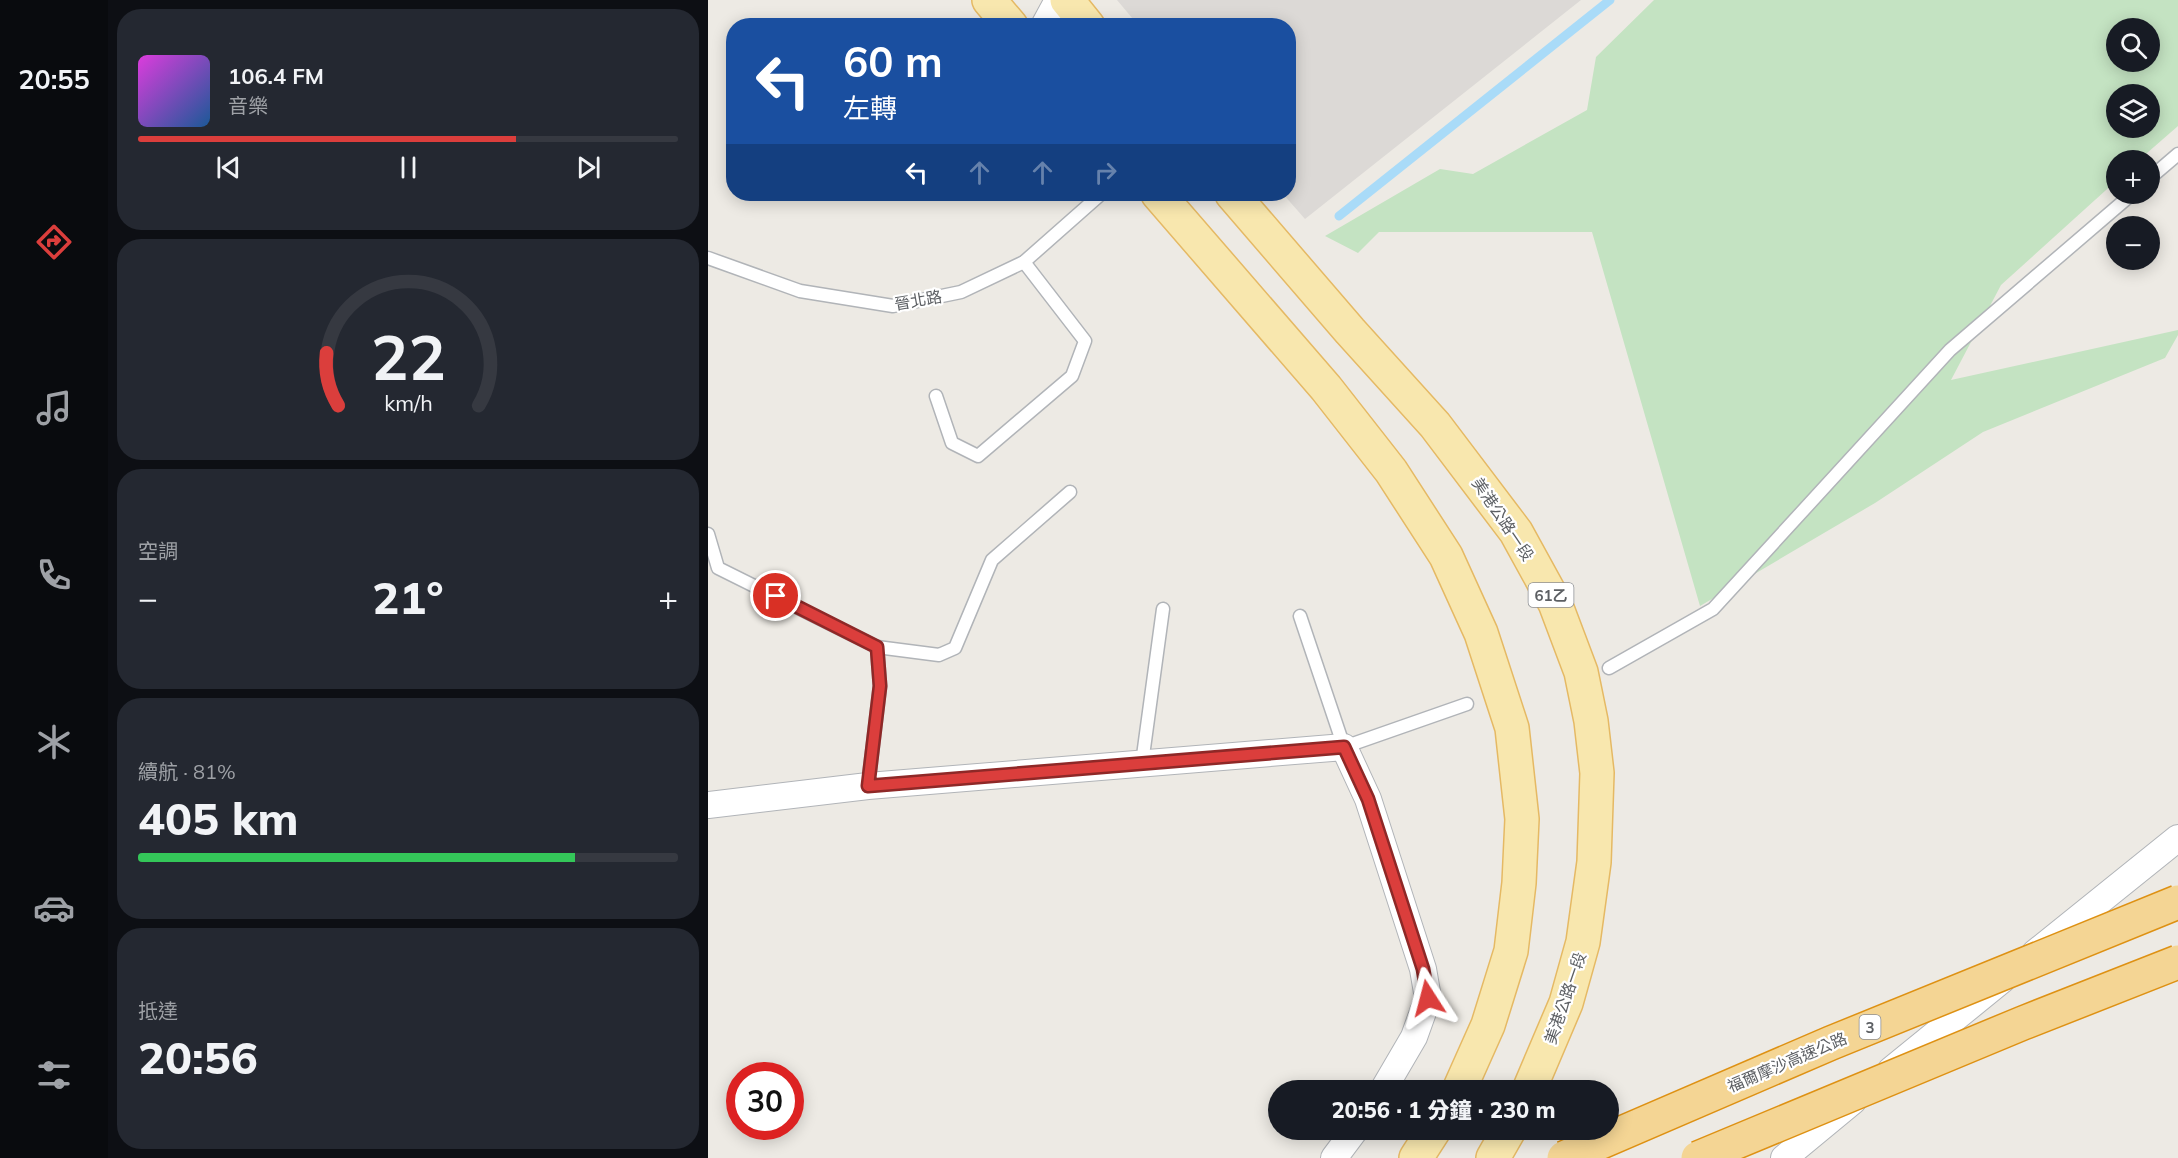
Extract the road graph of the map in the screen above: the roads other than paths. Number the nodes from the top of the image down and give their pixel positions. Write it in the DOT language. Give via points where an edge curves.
graph roads {
  1 [pos="989,0"];
  2 [pos="1058,0"];
  3 [pos="1066,0"];
  4 [pos="1004,18"];
  5 [pos="1048,18"];
  6 [pos="1081,18"];
  7 [pos="2178,154"];
  8 [pos="2160,169"];
  9 [pos="1093,201"];
  10 [pos="1164,201"];
  11 [pos="1238,201"];
  12 [pos="2120,204"];
  13 [pos="708,258"];
  14 [pos="1024,262"];
  15 [pos="936,396"];
  16 [pos="1070,492"];
  17 [pos="708,534"];
  18 [pos="1163,609"];
  19 [pos="1300,616"];
  20 [pos="877,647"];
  21 [pos="1609,668"];
  22 [pos="1467,704"];
  23 [pos="1344,747"];
  24 [pos="1142,763"];
  25 [pos="868,786"];
  26 [pos="708,805"];
  27 [pos="2178,838"];
  28 [pos="2178,902"];
  29 [pos="2178,962"];
  30 [pos="1389,1080"];
  31 [pos="1463,1080"];
  32 [pos="1533,1080"];
  33 [pos="1348,1140"];
  34 [pos="1428,1140"];
  35 [pos="1503,1140"];
  36 [pos="1334,1158"];
  37 [pos="1416,1158"];
  38 [pos="1493,1158"];
  39 [pos="1564,1158"];
  40 [pos="1698,1158"];
  41 [pos="1784,1158"];
  1 -- 4 [label="main road"];
  2 -- 5 [label="street"];
  3 -- 6 [label="main road"];
  7 -- 8 [label="lane"];
  9 -- 14 [label="lane, 晉北路"];
  10 -- 31 [label="main road" via="1326,388 1390,471 1446,556 1481,633 1512,728 1522,819 1511,951 1488,1025"];
  11 -- 32 [label="main road, 美港公路一段 / 61乙" via="1434,425 1516,532 1555,603 1581,672 1597,773 1594,862 1583,942 1566,1003"];
  12 -- 21 [label="lane" via="1950,350 1713,609"];
  13 -- 14 [label="lane, 晉北路" via="800,291 893,306 962,292"];
  14 -- 15 [label="lane" via="1085,341 1072,376 978,456 952,443"];
  16 -- 20 [label="lane" via="992,560 955,648 939,655"];
  17 -- 20 [label="lane" via="718,568"];
  18 -- 24 [label="lane"];
  19 -- 23 [label="lane"];
  20 -- 25 [label="lane" via="880,686"];
  22 -- 23 [label="lane"];
  23 -- 24 [label="street"];
  23 -- 30 [label="street" via="1368,799 1423,969 1428,998 1414,1037"];
  24 -- 25 [label="street"];
  25 -- 26 [label="street"];
  27 -- 41 [label="street"];
  28 -- 39 [label="highway, 福爾摩沙高速公路 / 3, bridge" via="1831,1043"];
  29 -- 40 [label="highway, bridge"];
  33 -- 36 [label="street"];
  34 -- 37 [label="main road"];
  35 -- 38 [label="main road"];
}
